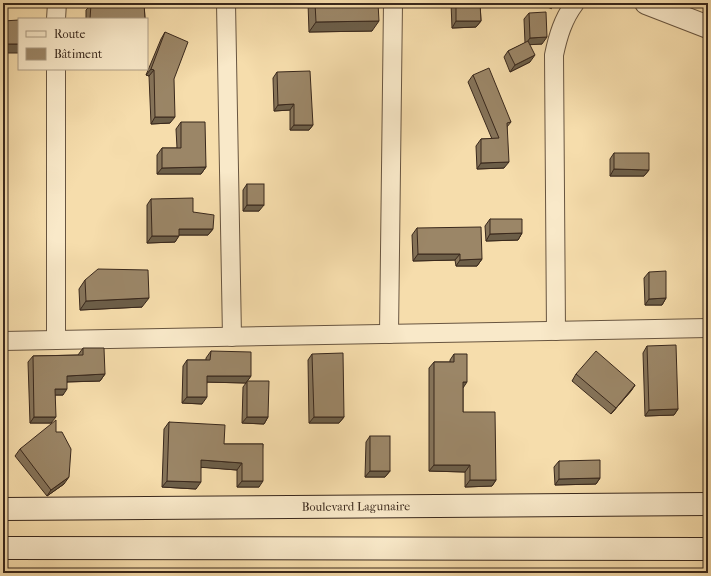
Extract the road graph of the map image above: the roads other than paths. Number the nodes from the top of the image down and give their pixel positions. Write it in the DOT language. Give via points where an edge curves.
graph roads {
  1 [pos="56,3"];
  2 [pos="226,3"];
  3 [pos="393,3"];
  4 [pos="575,3"];
  5 [pos="646,3"];
  6 [pos="56,18"];
  7 [pos="708,27"];
  8 [pos="56,70"];
  9 [pos="708,328"];
  10 [pos="556,331"];
  11 [pos="389,334"];
  12 [pos="232,337"];
  13 [pos="56,340"];
  14 [pos="3,341"];
  15 [pos="708,504"];
  16 [pos="3,509"];
  17 [pos="3,548"];
  18 [pos="708,549"];
  1 -- 6 [label="street"];
  2 -- 12 [label="street"];
  3 -- 11 [label="street"];
  4 -- 10 [label="street" via="558,34 554,55"];
  5 -- 7 [label="main road"];
  8 -- 13 [label="street"];
  9 -- 10 [label="street"];
  10 -- 11 [label="street"];
  11 -- 12 [label="street"];
  12 -- 13 [label="street"];
  13 -- 14 [label="street"];
  15 -- 16 [label="main road, Boulevard Lagunaire"];
  17 -- 18 [label="main road"];
}
